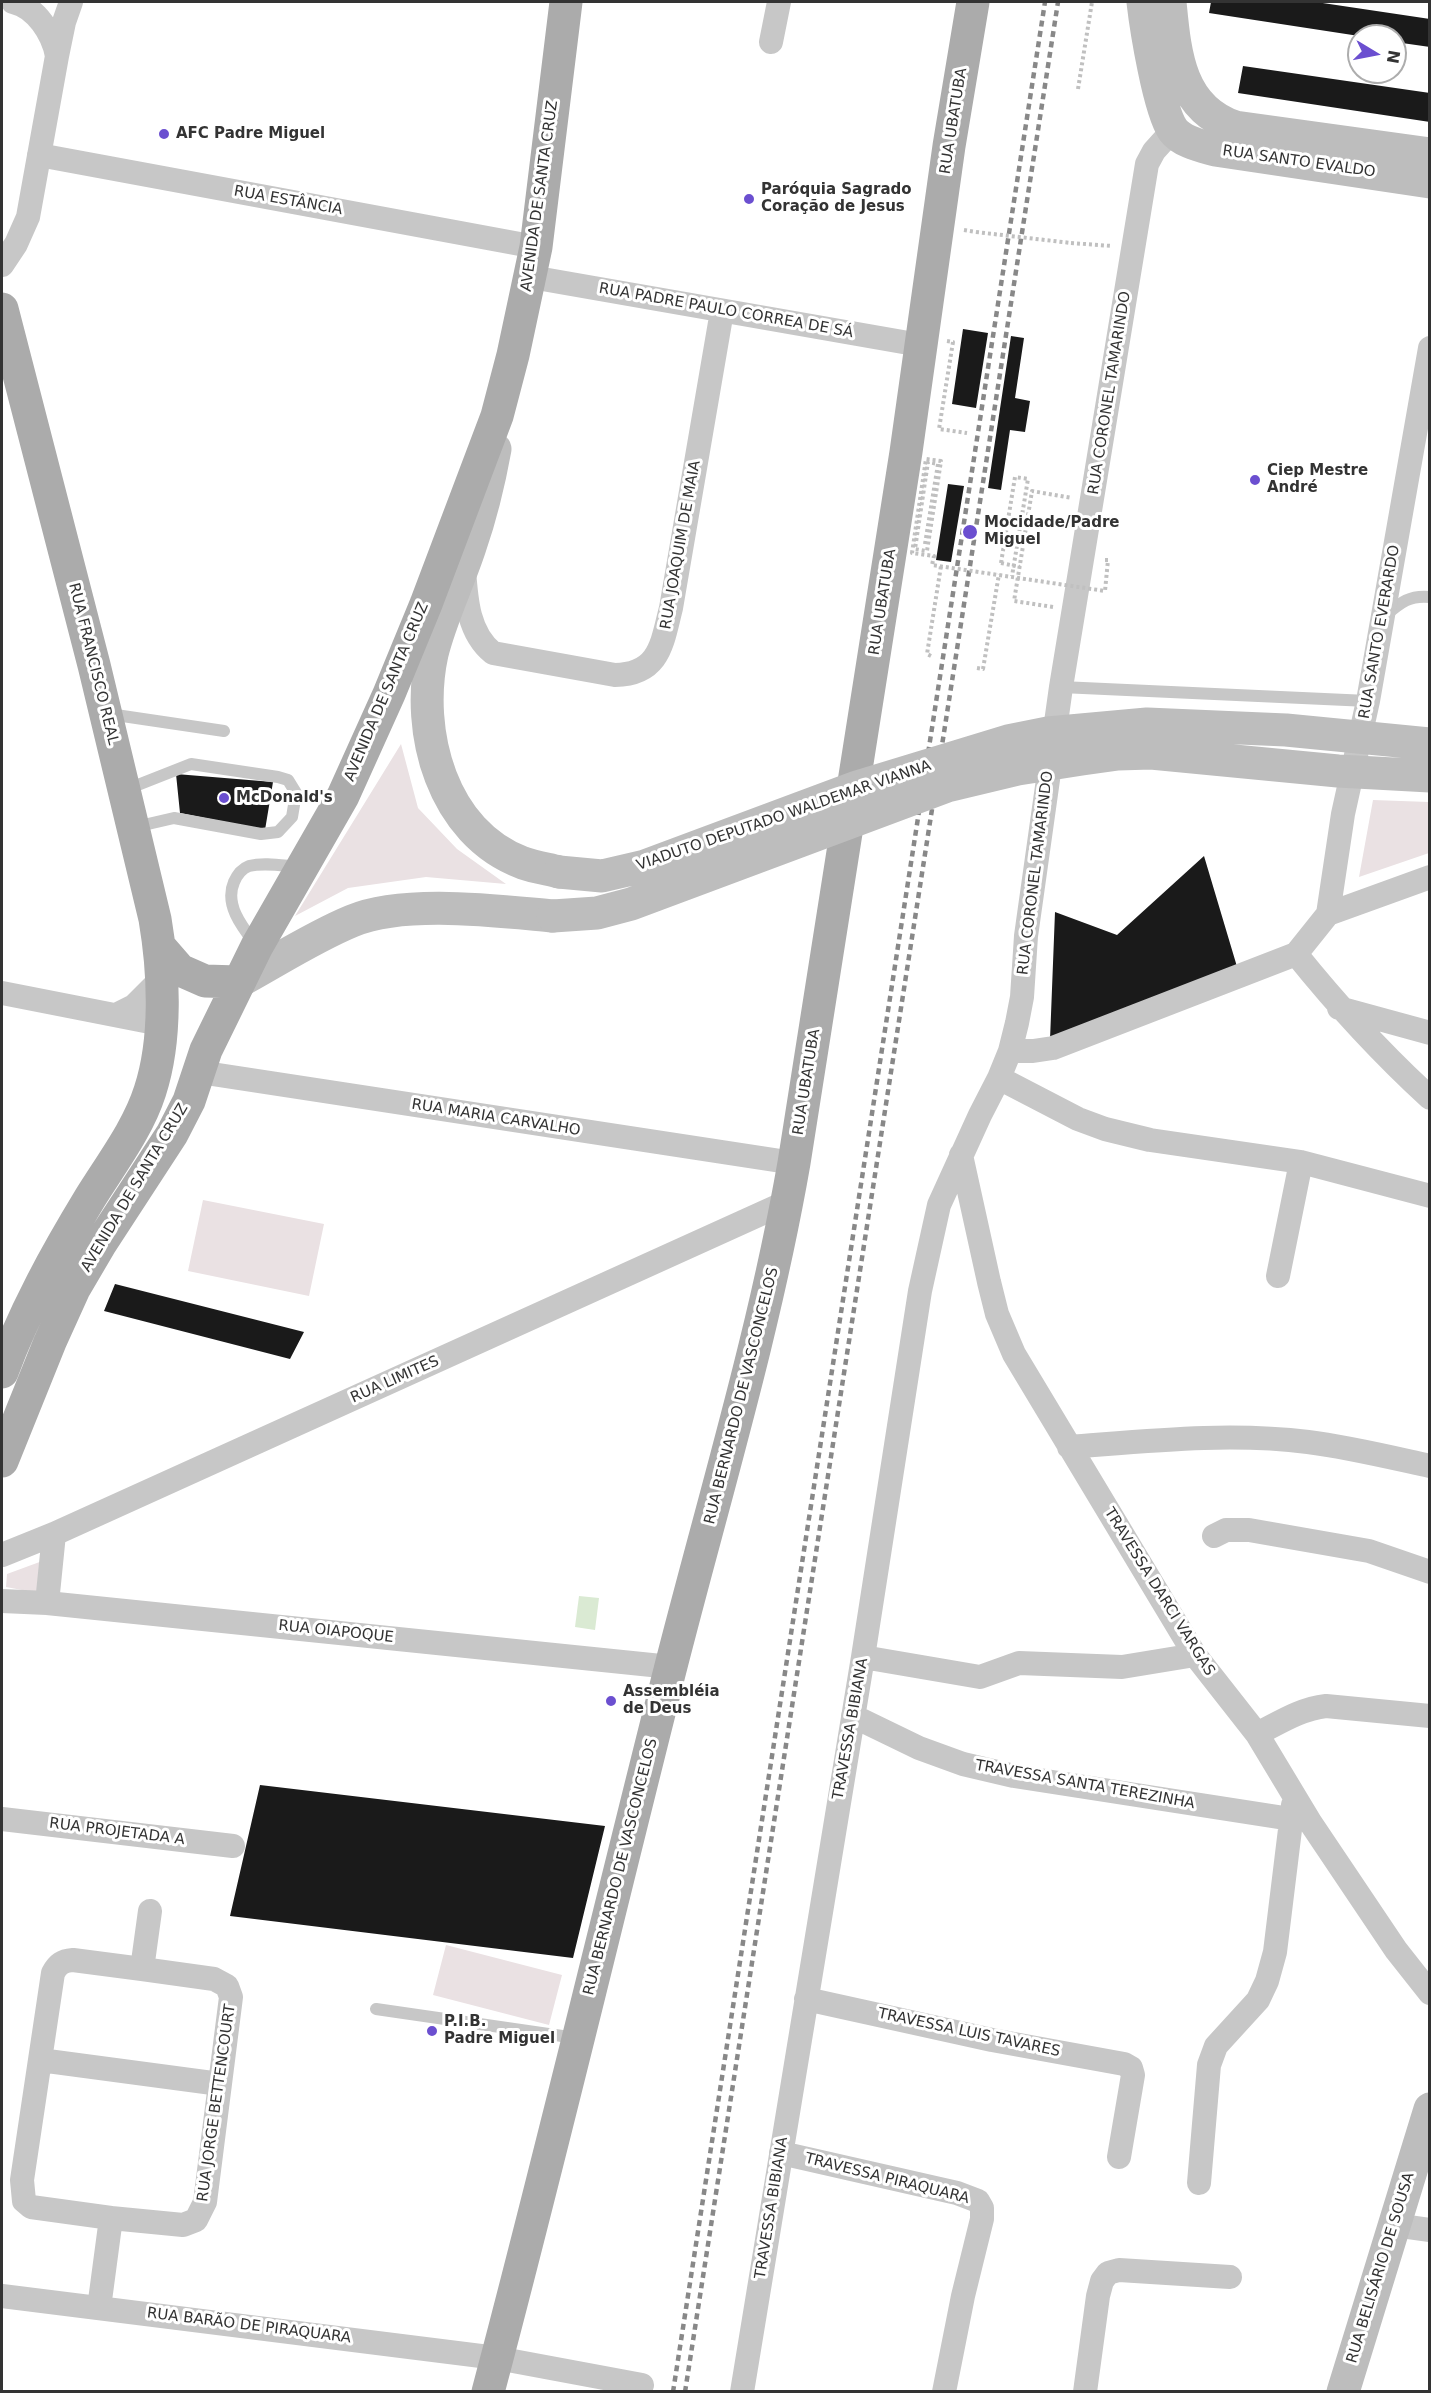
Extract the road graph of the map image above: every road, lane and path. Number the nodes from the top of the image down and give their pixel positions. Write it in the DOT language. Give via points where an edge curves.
graph roads {
  1 [pos="15,2"];
  2 [pos="42,2"];
  3 [pos="71,2"];
  4 [pos="566,2"];
  5 [pos="778,2"];
  6 [pos="973,2"];
  7 [pos="1092,2"];
  8 [pos="1143,2"];
  9 [pos="1170,2"];
  10 [pos="771,42"];
  11 [pos="57,56"];
  12 [pos="1078,89"];
  13 [pos="1173,130"];
  14 [pos="39,154"];
  15 [pos="1430,154"];
  16 [pos="1430,182"];
  17 [pos="964,230"];
  18 [pos="1133,248"];
  19 [pos="534,262"];
  20 [pos="2,264"];
  21 [pos="2,309"];
  22 [pos="722,311"];
  23 [pos="921,345"];
  24 [pos="1430,348"];
  25 [pos="497,416"];
  26 [pos="1092,502"];
  27 [pos="925,544"];
  28 [pos="464,565"];
  29 [pos="941,566"];
  30 [pos="1020,567"];
  31 [pos="999,574"];
  32 [pos="1012,576"];
  33 [pos="1105,591"];
  34 [pos="1430,597"];
  35 [pos="1074,611"];
  36 [pos="1383,617"];
  37 [pos="932,656"];
  38 [pos="977,668"];
  39 [pos="1061,687"];
  40 [pos="1368,701"];
  41 [pos="106,714"];
  42 [pos="224,731"];
  43 [pos="1430,744"];
  44 [pos="1430,776"];
  45 [pos="125,790"];
  46 [pos="134,827"];
  47 [pos="302,868"];
  48 [pos="1430,877"];
  49 [pos="1328,914"];
  50 [pos="257,946"];
  51 [pos="1296,954"];
  52 [pos="161,962"];
  53 [pos="238,982"];
  54 [pos="2,993"];
  55 [pos="1340,1008"];
  56 [pos="116,1015"];
  57 [pos="160,1023"];
  58 [pos="1430,1033"];
  59 [pos="1010,1051"];
  60 [pos="199,1072"];
  61 [pos="999,1078"];
  62 [pos="1430,1098"];
  63 [pos="961,1155"];
  64 [pos="1301,1162"];
  65 [pos="794,1163"];
  66 [pos="1430,1196"];
  67 [pos="787,1202"];
  68 [pos="1278,1275"];
  69 [pos="2,1372"];
  70 [pos="1069,1447"];
  71 [pos="2,1461"];
  72 [pos="1430,1466"];
  73 [pos="54,1534"];
  74 [pos="1214,1536"];
  75 [pos="2,1555"];
  76 [pos="1430,1572"];
  77 [pos="2,1601"];
  78 [pos="47,1603"];
  79 [pos="1195,1655"];
  80 [pos="863,1657"];
  81 [pos="671,1667"];
  82 [pos="853,1716"];
  83 [pos="1430,1716"];
  84 [pos="1257,1734"];
  85 [pos="1294,1794"];
  86 [pos="2,1819"];
  87 [pos="1291,1820"];
  88 [pos="233,1846"];
  89 [pos="150,1911"];
  90 [pos="142,1970"];
  91 [pos="1430,1993"];
  92 [pos="806,1999"];
  93 [pos="376,2009"];
  94 [pos="578,2038"];
  95 [pos="40,2060"];
  96 [pos="220,2084"];
  97 [pos="1430,2109"];
  98 [pos="781,2153"];
  99 [pos="1119,2157"];
  100 [pos="1199,2183"];
  101 [pos="111,2218"];
  102 [pos="1394,2225"];
  103 [pos="1430,2230"];
  104 [pos="1230,2277"];
  105 [pos="2,2296"];
  106 [pos="99,2308"];
  107 [pos="497,2358"];
  108 [pos="642,2385"];
  109 [pos="488,2391"];
  110 [pos="742,2391"];
  111 [pos="944,2391"];
  112 [pos="1084,2391"];
  113 [pos="1343,2391"];
  1 -- 2 [label="street"];
  1 -- 11 [label="street" via="46,28"];
  3 -- 11 [label="street"];
  4 -- 19 [label="main road, AVENIDA DE SANTA CRUZ"];
  5 -- 10 [label="street"];
  6 -- 23 [label="main road, RUA UBATUBA"];
  7 -- 12 [label="path"];
  8 -- 13 [label="main road" via="1158,85"];
  9 -- 15 [label="main road, RUA SANTO EVALDO" via="1177,59 1186,86 1209,115 1235,127"];
  11 -- 14 [label="street"];
  13 -- 16 [label="main road, RUA SANTO EVALDO" via="1192,143 1215,150"];
  13 -- 18 [label="street, RUA CORONEL TAMARINDO" via="1148,164"];
  14 -- 19 [label="street, RUA ESTÂNCIA"];
  14 -- 20 [label="street" via="28,217"];
  17 -- 18 [label="path, bridge"];
  18 -- 26 [label="street, RUA CORONEL TAMARINDO"];
  19 -- 22 [label="street, RUA PADRE PAULO CORREA DE SÁ"];
  19 -- 25 [label="main road, AVENIDA DE SANTA CRUZ"];
  21 -- 41 [label="main road, RUA FRANCISCO REAL"];
  22 -- 23 [label="street, RUA PADRE PAULO CORREA DE SÁ"];
  22 -- 28 [label="street, RUA JOAQUIM DE MAIA" via="671,608 658,655 643,669 615,675 493,653 480,639 472,621"];
  23 -- 65 [label="main road, RUA UBATUBA"];
  24 -- 36 [label="street, RUA SANTO EVERARDO"];
  25 -- 28 [label="main road, VIADUTO DEPUTADO WALDEMAR VIANNA" via="487,488"];
  25 -- 47 [label="main road, AVENIDA DE SANTA CRUZ" via="389,694 343,796"];
  26 -- 30 [label="path" via="1032,491"];
  26 -- 35 [label="street, RUA CORONEL TAMARINDO"];
  27 -- 29 [label="path, bridge" via="938,464 928,462 915,549 927,551 941,460 926,459 912,552 934,556 932,565"];
  28 -- 43 [label="main road, VIADUTO DEPUTADO WALDEMAR VIANNA, bridge" via="432,652 429,674 428,729 437,765 452,801 474,830 522,863 559,872 602,876 645,866 857,787 1008,741 1048,733 1147,724 1286,730"];
  29 -- 31 [label="path, bridge"];
  29 -- 37 [label="path" via="927,654"];
  30 -- 32 [label="path, bridge" via="1001,563 1015,477 1028,479"];
  30 -- 35 [label="path" via="1014,601"];
  31 -- 32 [label="path, bridge"];
  31 -- 38 [label="path" via="983,669"];
  32 -- 33 [label="path, bridge"];
  34 -- 36 [label="lane" via="1403,600"];
  35 -- 39 [label="street, RUA CORONEL TAMARINDO"];
  36 -- 40 [label="street, RUA SANTO EVERARDO"];
  39 -- 40 [label="lane"];
  39 -- 59 [label="street, RUA CORONEL TAMARINDO" via="1026,936 1022,997"];
  40 -- 49 [label="street, RUA SANTO EVERARDO" via="1343,814"];
  41 -- 42 [label="lane"];
  41 -- 45 [label="main road, RUA FRANCISCO REAL"];
  44 -- 53 [label="main road, VIADUTO DEPUTADO WALDEMAR VIANNA, bridge" via="1152,753 1118,754 1018,769 947,786 632,904 597,913 553,916 391,910 353,920"];
  45 -- 46 [label="main road, RUA FRANCISCO REAL"];
  45 -- 46 [label="lane" via="191,764 278,777 288,780 296,793 292,816 278,832 261,834 174,818"];
  46 -- 52 [label="main road, RUA FRANCISCO REAL"];
  47 -- 50 [label="main road, AVENIDA DE SANTA CRUZ"];
  47 -- 50 [label="lane" via="260,864 237,874 231,900 243,928"];
  48 -- 49 [label="street"];
  49 -- 51 [label="street"];
  50 -- 53 [label="main road, AVENIDA DE SANTA CRUZ"];
  51 -- 55 [label="street"];
  51 -- 59 [label="street" via="1053,1048"];
  52 -- 53 [label="main road" via="205,981"];
  52 -- 56 [label="street" via="134,1006"];
  52 -- 57 [label="main road, RUA FRANCISCO REAL"];
  53 -- 60 [label="main road, AVENIDA DE SANTA CRUZ"];
  54 -- 56 [label="street"];
  55 -- 58 [label="street"];
  55 -- 62 [label="street"];
  56 -- 57 [label="street"];
  57 -- 69 [label="main road" via="150,1091 135,1125 51,1262 18,1328"];
  59 -- 61 [label="street, RUA CORONEL TAMARINDO"];
  60 -- 65 [label="street, RUA MARIA CARVALHO"];
  60 -- 71 [label="main road, AVENIDA DE SANTA CRUZ" via="172,1134 74,1289"];
  61 -- 63 [label="street, TRAVESSA BIBIANA"];
  61 -- 64 [label="street" via="1105,1129 1150,1140"];
  63 -- 70 [label="street, TRAVESSA DARCI VARGAS" via="997,1314 1014,1354"];
  63 -- 80 [label="street, TRAVESSA BIBIANA" via="939,1205 920,1291"];
  64 -- 66 [label="street"];
  64 -- 68 [label="street"];
  65 -- 67 [label="main road, RUA UBATUBA"];
  67 -- 73 [label="street, RUA LIMITES"];
  67 -- 81 [label="main road, RUA BERNARDO DE VASCONCELOS" via="756,1350"];
  70 -- 72 [label="street" via="1237,1437 1307,1442"];
  70 -- 79 [label="street, TRAVESSA DARCI VARGAS"];
  73 -- 75 [label="street, RUA LIMITES"];
  73 -- 78 [label="street"];
  74 -- 76 [label="street" via="1226,1530 1249,1530 1369,1551"];
  77 -- 78 [label="street, RUA OIAPOQUE"];
  78 -- 81 [label="street, RUA OIAPOQUE"];
  79 -- 80 [label="street" via="1122,1667 1019,1664 980,1677"];
  79 -- 84 [label="street, TRAVESSA DARCI VARGAS"];
  80 -- 82 [label="street, TRAVESSA BIBIANA"];
  81 -- 94 [label="main road, RUA BERNARDO DE VASCONCELOS"];
  82 -- 87 [label="street, TRAVESSA SANTA TEREZINHA" via="919,1748 983,1769"];
  82 -- 92 [label="street, TRAVESSA BIBIANA"];
  83 -- 84 [label="street" via="1319,1707 1299,1712"];
  84 -- 85 [label="street, TRAVESSA DARCI VARGAS"];
  85 -- 87 [label="street"];
  85 -- 91 [label="street, TRAVESSA DARCI VARGAS" via="1396,1950"];
  86 -- 88 [label="street, RUA PROJETADA A"];
  87 -- 100 [label="street" via="1275,1952 1267,1981 1258,2000 1216,2046 1209,2065"];
  89 -- 90 [label="street"];
  90 -- 95 [label="street" via="73,1960 58,1965 53,1973"];
  90 -- 96 [label="street, RUA JORGE BETTENCOURT" via="214,1979 227,1986 231,1997"];
  92 -- 98 [label="street, TRAVESSA BIBIANA"];
  92 -- 99 [label="street, TRAVESSA LUIS TAVARES" via="1131,2068 1132,2086"];
  93 -- 94 [label="lane"];
  94 -- 107 [label="main road, RUA BERNARDO DE VASCONCELOS"];
  95 -- 96 [label="street"];
  95 -- 101 [label="street, RUA JORGE BETTENCOURT" via="22,2180 24,2201 40,2210"];
  96 -- 101 [label="street, RUA JORGE BETTENCOURT" via="205,2202 196,2220 183,2225"];
  97 -- 102 [label="main road, RUA BELISÁRIO DE SOUSA"];
  98 -- 110 [label="street, TRAVESSA BIBIANA"];
  98 -- 111 [label="street, TRAVESSA PIRAQUARA" via="978,2200 982,2219"];
  101 -- 106 [label="street"];
  102 -- 103 [label="street"];
  102 -- 113 [label="main road, RUA BELISÁRIO DE SOUSA"];
  104 -- 112 [label="street" via="1119,2270 1107,2273 1098,2296"];
  105 -- 106 [label="street, RUA BARÃO DE PIRAQUARA"];
  106 -- 107 [label="street, RUA BARÃO DE PIRAQUARA"];
  107 -- 108 [label="street, RUA BARÃO DE PIRAQUARA"];
  107 -- 109 [label="main road, RUA BERNARDO DE VASCONCELOS"];
}
